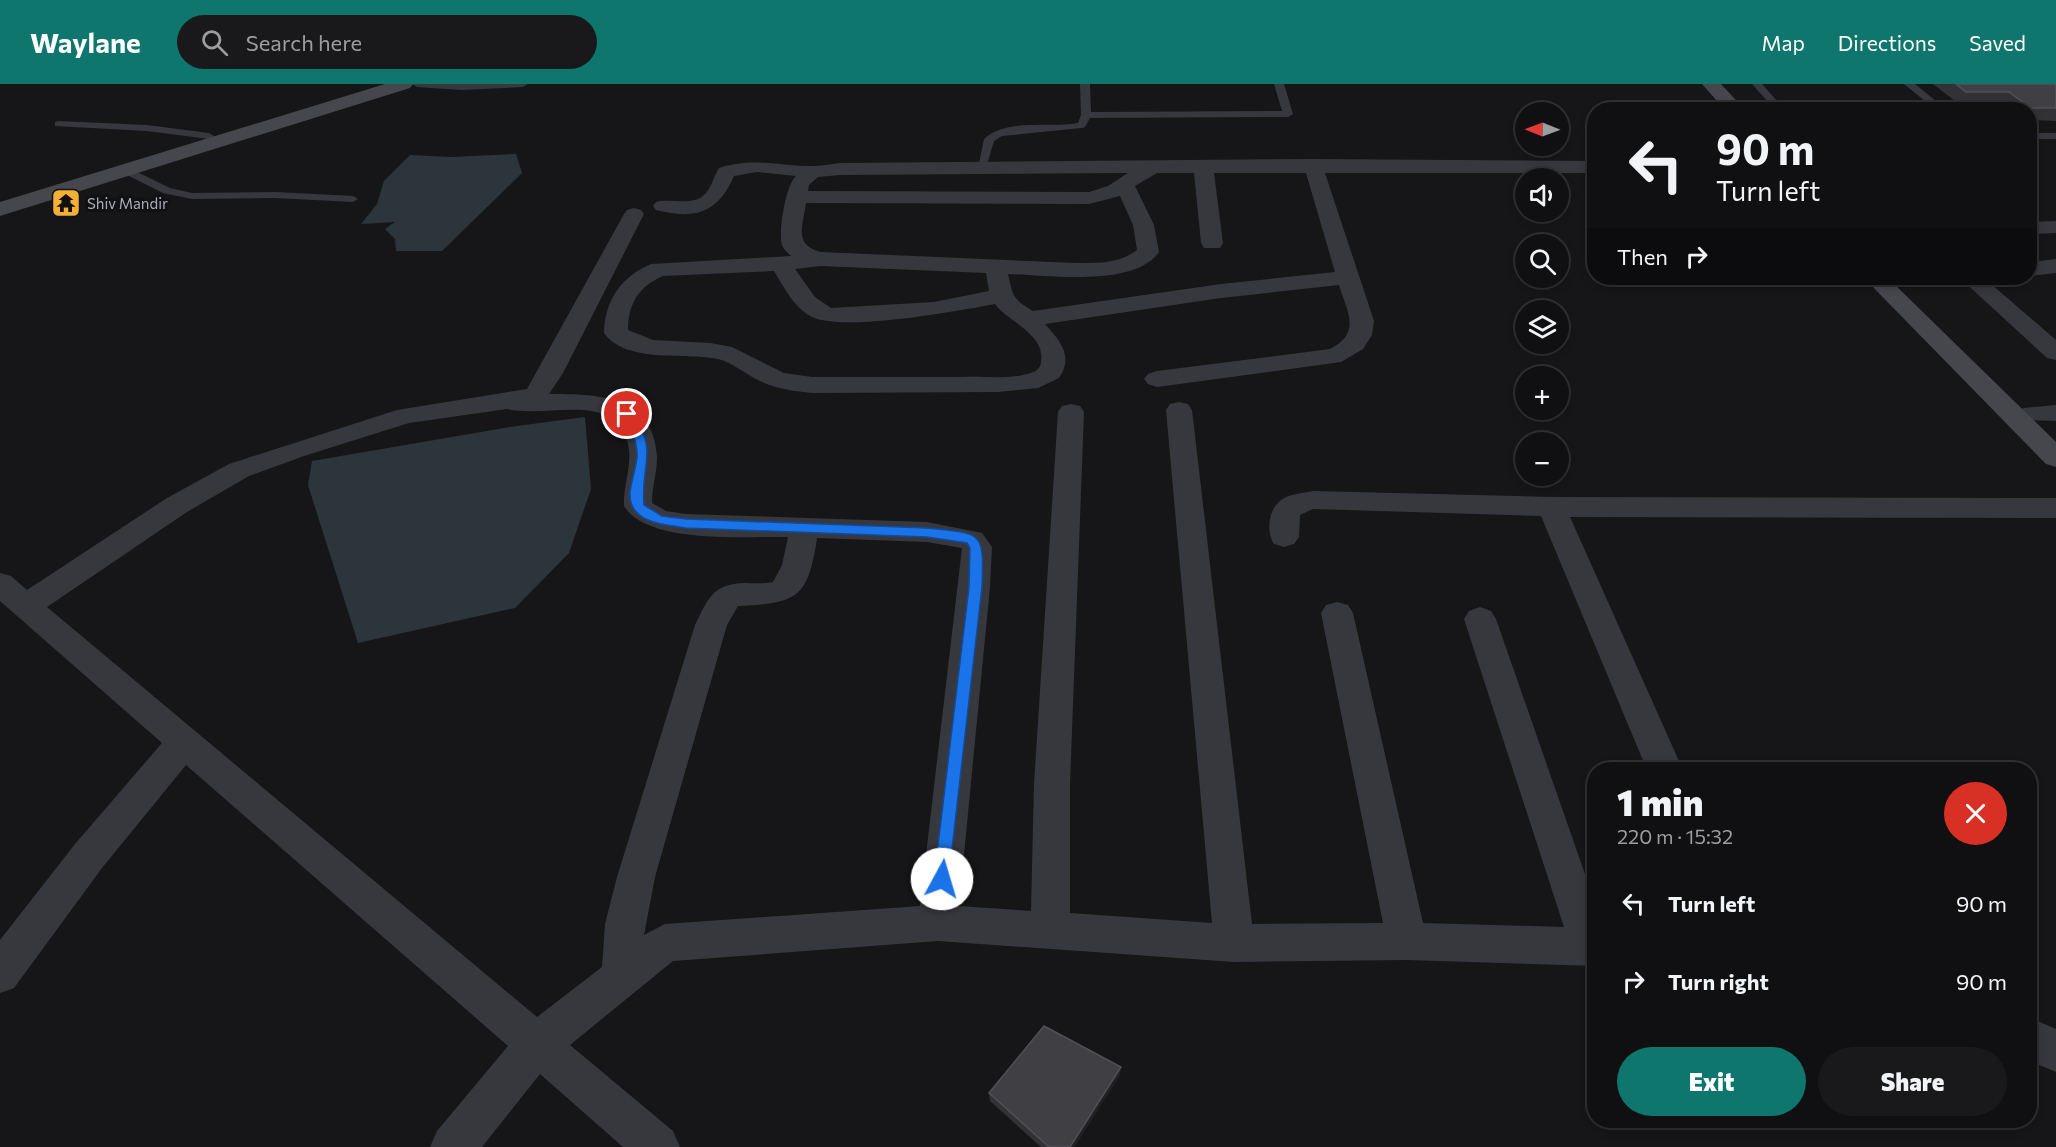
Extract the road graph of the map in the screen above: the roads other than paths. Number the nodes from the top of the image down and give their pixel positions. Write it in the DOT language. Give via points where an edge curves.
graph roads {
  1 [pos="381,84"];
  2 [pos="404,84"];
  3 [pos="417,84"];
  4 [pos="523,84"];
  5 [pos="1085,84"];
  6 [pos="1279,84"];
  7 [pos="1757,84"];
  8 [pos="1909,84"];
  9 [pos="1703,88"];
  10 [pos="1724,102"];
  11 [pos="1774,102"];
  12 [pos="1933,102"];
  13 [pos="1086,115"];
  14 [pos="58,124"];
  15 [pos="2037,135"];
  16 [pos="209,136"];
  17 [pos="2056,136"];
  18 [pos="1313,165"];
  19 [pos="982,166"];
  20 [pos="1203,166"];
  21 [pos="1153,167"];
  22 [pos="1587,167"];
  23 [pos="125,170"];
  24 [pos="812,172"];
  25 [pos="1125,186"];
  26 [pos="797,197"];
  27 [pos="353,199"];
  28 [pos="0,200"];
  29 [pos="663,206"];
  30 [pos="0,209"];
  31 [pos="634,214"];
  32 [pos="2056,227"];
  33 [pos="2037,228"];
  34 [pos="1212,243"];
  35 [pos="820,259"];
  36 [pos="782,264"];
  37 [pos="2056,266"];
  38 [pos="996,267"];
  39 [pos="2037,268"];
  40 [pos="1348,277"];
  41 [pos="1882,285"];
  42 [pos="1907,285"];
  43 [pos="1979,285"];
  44 [pos="1001,296"];
  45 [pos="1029,319"];
  46 [pos="2056,353"];
  47 [pos="1157,379"];
  48 [pos="512,402"];
  49 [pos="1179,410"];
  50 [pos="1071,412"];
  51 [pos="2044,413"];
  52 [pos="2056,437"];
  53 [pos="2056,458"];
  54 [pos="1551,507"];
  55 [pos="2056,508"];
  56 [pos="804,527"];
  57 [pos="1284,537"];
  58 [pos="13,595"];
  59 [pos="1337,613"];
  60 [pos="1480,619"];
  61 [pos="184,743"];
  62 [pos="1662,762"];
  63 [pos="938,923"];
  64 [pos="1587,930"];
  65 [pos="1050,931"];
  66 [pos="1407,941"];
  67 [pos="1234,943"];
  68 [pos="1587,947"];
  69 [pos="0,974"];
  70 [pos="622,976"];
  71 [pos="2037,1042"];
  72 [pos="537,1044"];
  73 [pos="2056,1051"];
  74 [pos="453,1147"];
  75 [pos="657,1147"];
  76 [pos="679,1147"];
  1 -- 16 [label="street"];
  2 -- 23 [label="street"];
  3 -- 4 [label="lane"];
  5 -- 13 [label="lane"];
  6 -- 13 [label="lane" via="1288,114"];
  7 -- 11 [label="lane"];
  8 -- 12 [label="lane"];
  9 -- 10 [label="street"];
  13 -- 19 [label="lane" via="1082,125 1065,129 998,132 988,139"];
  14 -- 16 [label="lane" via="147,128"];
  15 -- 17 [label="lane"];
  16 -- 28 [label="street"];
  18 -- 20 [label="street"];
  18 -- 22 [label="street"];
  18 -- 40 [label="street"];
  19 -- 21 [label="street"];
  19 -- 24 [label="street" via="840,168"];
  20 -- 21 [label="street"];
  20 -- 34 [label="street"];
  21 -- 25 [label="street" via="1135,175"];
  23 -- 27 [label="lane" via="167,191 192,196"];
  23 -- 30 [label="street"];
  24 -- 26 [label="street" via="799,183"];
  24 -- 29 [label="street" via="734,170 726,172 709,202"];
  25 -- 26 [label="street" via="1104,197 1089,198"];
  25 -- 38 [label="street" via="1147,235 1148,252 1138,261 1076,270"];
  26 -- 35 [label="street" via="791,233 793,246 802,254"];
  31 -- 48 [label="street" via="542,388"];
  32 -- 33 [label="street"];
  35 -- 36 [label="street"];
  35 -- 38 [label="street"];
  36 -- 44 [label="street" via="807,303 830,315 934,309"];
  36 -- 45 [label="street" via="659,269 642,275 630,287 615,314 616,333 625,341 658,347 722,352 784,381 823,385 998,384 1038,380 1050,373 1053,349"];
  37 -- 39 [label="street"];
  38 -- 44 [label="street"];
  40 -- 45 [label="street"];
  40 -- 47 [label="street" via="1362,321 1362,335 1355,347 1332,357"];
  41 -- 53 [label="street"];
  42 -- 51 [label="street"];
  43 -- 46 [label="street"];
  44 -- 45 [label="street" via="1008,306"];
  48 -- 56 [label="street" via="597,406 627,414 643,454 638,506 660,520"];
  48 -- 58 [label="street" via="406,416 258,462"];
  49 -- 67 [label="street"];
  50 -- 65 [label="street" via="1052,784"];
  51 -- 52 [label="street"];
  54 -- 55 [label="street"];
  54 -- 57 [label="street" via="1313,500 1287,509"];
  54 -- 62 [label="street"];
  56 -- 63 [label="street" via="962,536 972,540 977,548"];
  56 -- 70 [label="street" via="793,578 786,588 778,593 729,596 711,625 636,877 625,924"];
  58 -- 61 [label="street"];
  59 -- 66 [label="street"];
  60 -- 64 [label="street"];
  61 -- 69 [label="street" via="104,833"];
  61 -- 72 [label="street"];
  63 -- 65 [label="street"];
  63 -- 70 [label="street" via="664,943"];
  65 -- 67 [label="street"];
  66 -- 67 [label="street"];
  66 -- 68 [label="street"];
  70 -- 72 [label="street"];
  71 -- 73 [label="street"];
  72 -- 74 [label="street"];
  72 -- 75 [label="street"];
  72 -- 76 [label="street"];
}
